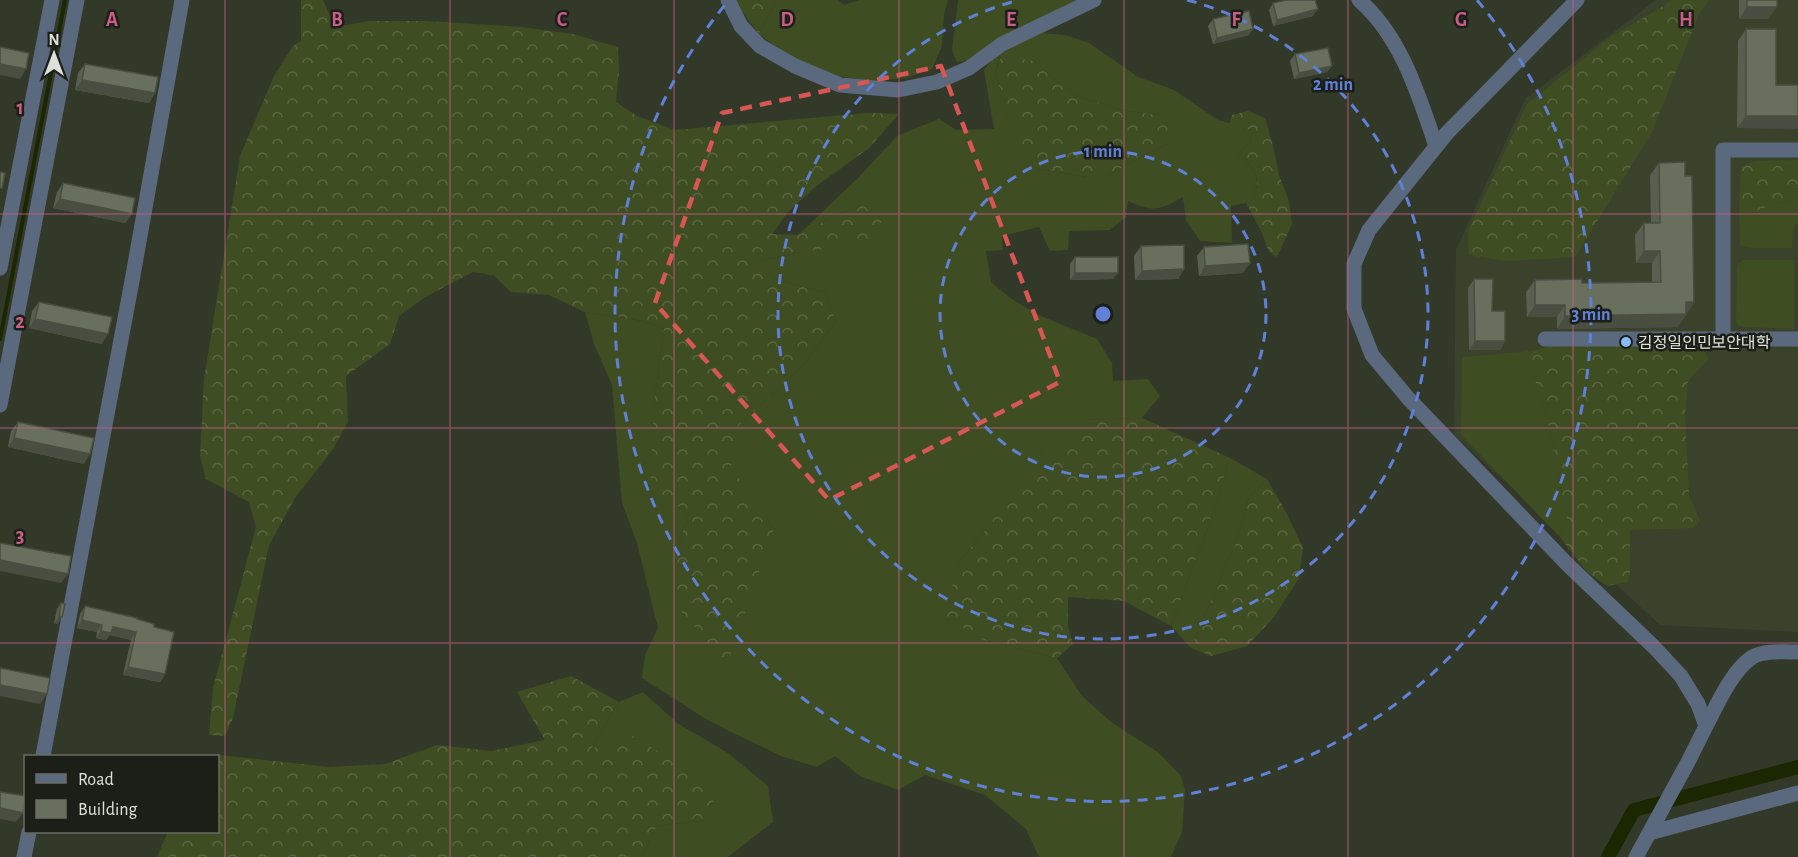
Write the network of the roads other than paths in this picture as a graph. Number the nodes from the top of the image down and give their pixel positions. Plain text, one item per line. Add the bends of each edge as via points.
1 (52, 0) edge
2 (77, 0) edge
3 (182, 0) edge
4 (728, 0) edge
5 (1094, 0) edge
6 (1359, 0) edge
7 (1577, 0) edge
8 (1436, 146) junction
9 (1798, 150) edge
10 (0, 268) edge
11 (1545, 339) dead end
12 (1724, 339) junction
13 (1798, 339) edge
14 (0, 405) edge
15 (1798, 652) edge
16 (1706, 726) junction
17 (43, 755) edge
18 (1798, 793) edge
19 (29, 833) edge
20 (1649, 833) junction
21 (24, 857) edge
22 (1636, 857) edge

1 - 10 street
2 - 14 street
3 - 17 street
4 - 5 street via 741,26 760,46 795,66 840,85 897,90 937,82 969,68 1002,44
6 - 8 street via 1381,24 1405,64
7 - 8 street
8 - 16 street via 1369,230 1354,264 1354,309 1372,355 1551,547 1681,676
9 - 12 street via 1724,150
11 - 12 street
12 - 13 street
15 - 16 street via 1752,657 1737,672
16 - 20 street
18 - 20 street
19 - 21 street
20 - 22 street

